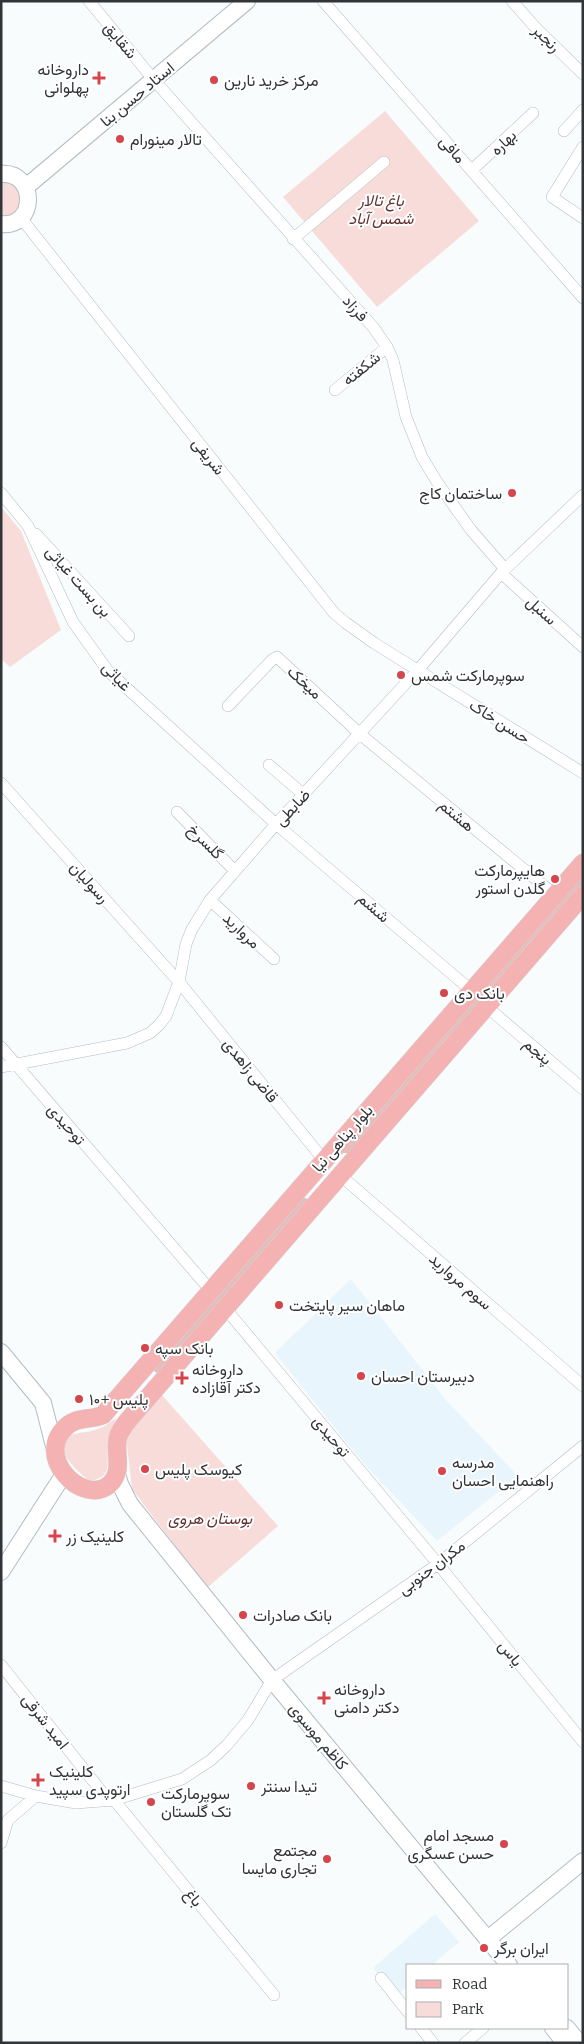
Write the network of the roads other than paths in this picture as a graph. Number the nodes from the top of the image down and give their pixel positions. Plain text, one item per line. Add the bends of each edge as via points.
1 (89, 1) edge
2 (247, 1) edge
3 (323, 1) edge
4 (512, 1) edge
5 (583, 74) edge
6 (154, 80) junction
7 (583, 110) edge
8 (533, 114) dead end
9 (564, 132) dead end
10 (583, 146) edge
11 (384, 162) dead end
12 (472, 170) junction
13 (1, 174) edge
14 (26, 187) junction
15 (21, 218) junction
16 (583, 218) edge
17 (1, 224) edge
18 (293, 239) junction
19 (583, 298) edge
20 (387, 347) junction
21 (335, 390) dead end
22 (1, 493) edge
23 (581, 499) edge
24 (28, 526) junction
25 (503, 571) junction
26 (129, 636) dead end
27 (583, 647) edge
28 (418, 670) junction
29 (228, 706) dead end
30 (360, 734) junction
31 (270, 765) dead end
32 (581, 769) edge
33 (1, 783) edge
34 (304, 794) junction
35 (177, 812) dead end
36 (276, 824) junction
37 (583, 863) edge
38 (235, 870) junction
39 (583, 894) edge
40 (555, 895) junction
41 (210, 900) junction
42 (274, 960) dead end
43 (179, 982) junction
44 (472, 991) junction
45 (494, 1013) dead end
46 (1, 1047) edge
47 (16, 1064) junction
48 (1, 1066) edge
49 (583, 1090) edge
50 (324, 1159) junction
51 (340, 1175) junction
52 (211, 1291) junction
53 (225, 1308) junction
54 (1, 1352) edge
55 (583, 1386) edge
56 (54, 1446) junction
57 (583, 1446) edge
58 (64, 1474) junction
59 (117, 1474) junction
60 (89, 1490) junction
61 (130, 1504) junction
62 (438, 1564) junction
63 (1, 1572) edge
64 (1, 1664) edge
65 (272, 1680) junction
66 (583, 1742) edge
67 (1, 1786) edge
68 (36, 1796) junction
69 (111, 1800) junction
70 (5, 1817) edge
71 (1, 1843) edge
72 (583, 1861) edge
73 (488, 1939) junction
74 (508, 1964) edge
75 (381, 1978) dead end
76 (274, 1995) dead end
77 (406, 2009) edge
78 (422, 2029) edge
79 (482, 2029) edge
80 (558, 2032) edge
81 (433, 2043) edge
82 (466, 2043) edge
83 (565, 2043) edge
84 (579, 2043) edge

1 - 6 street, شقایق
2 - 6 main road, استاد حسن بنا
3 - 12 street, مافی
4 - 5 street, رنجبر
6 - 14 main road, استاد حسن بنا
6 - 18 street, فرزاد
7 - 9 street
8 - 12 street, بهاره
10 - 16 street via 552,197
11 - 18 street
12 - 19 street, مافی
13 - 14 main road via 14,176
14 - 15 main road via 29,204
15 - 17 main road via 14,223
15 - 28 street, شریفی via 324,601 346,623
18 - 20 street, فرزاد via 373,327
20 - 21 street, شکفته
20 - 25 street, فرزاد via 406,417 422,457
22 - 24 street, غیاثی
23 - 25 street, ضابطی
24 - 26 street, بن بست غیاثی
24 - 36 street, غیاثی via 73,622 108,671
25 - 27 street, سنبل
25 - 28 street, ضابطی
28 - 30 street, ضابطی
28 - 32 street, حسن خاک
29 - 30 street, میخک via 277,657
30 - 34 street, ضابطی
30 - 40 street, هشتم
31 - 34 street
33 - 43 street, رسولیان
34 - 36 street, ضابطی
35 - 38 street, گلسرخ
36 - 38 street, ضابطی
36 - 44 street, ششم
37 - 40 main road, بلوار پناهی نیا
38 - 41 street, ضابطی
39 - 51 main road, بلوار پناهی نیا
40 - 44 main road, بلوار پناهی نیا
41 - 42 street, مروارید
41 - 43 street, ضابطی via 186,944
43 - 47 street, ضابطی via 166,1016 150,1033 127,1043
43 - 50 street, قاضی زاهدی
44 - 50 main road, بلوار پناهی نیا
45 - 49 street, پنجم
46 - 47 street, توحیدی
47 - 48 street, ضابطی
47 - 52 street, توحیدی
50 - 51 main road
50 - 52 main road, بلوار پناهی نیا
51 - 53 main road, بلوار پناهی نیا
51 - 55 street, سوم مروارید
52 - 56 main road, بلوار پناهی نیا via 103,1415 68,1424
53 - 59 main road, بلوار پناهی نیا via 118,1437
53 - 62 street, توحیدی
54 - 56 main road via 43,1403
56 - 58 main road via 57,1462
57 - 62 street, مکران جنوبی
58 - 60 main road via 74,1484
58 - 63 main road
59 - 60 main road via 110,1485
59 - 61 main road, کاظم موسوی
60 - 61 main road
61 - 65 main road, کاظم موسوی
62 - 65 street, مکران جنوبی
62 - 66 street, یاس
64 - 69 street, امید شرقی
65 - 69 street via 238,1732 211,1760 182,1779
65 - 73 main road, کاظم موسوی
67 - 68 street
68 - 69 street via 76,1803
68 - 70 street
69 - 76 street, باغ
70 - 71 street
72 - 73 main road
73 - 74 main road, کاظم موسوی
75 - 77 street
78 - 81 street
79 - 82 street
80 - 83 main road
80 - 84 main road

